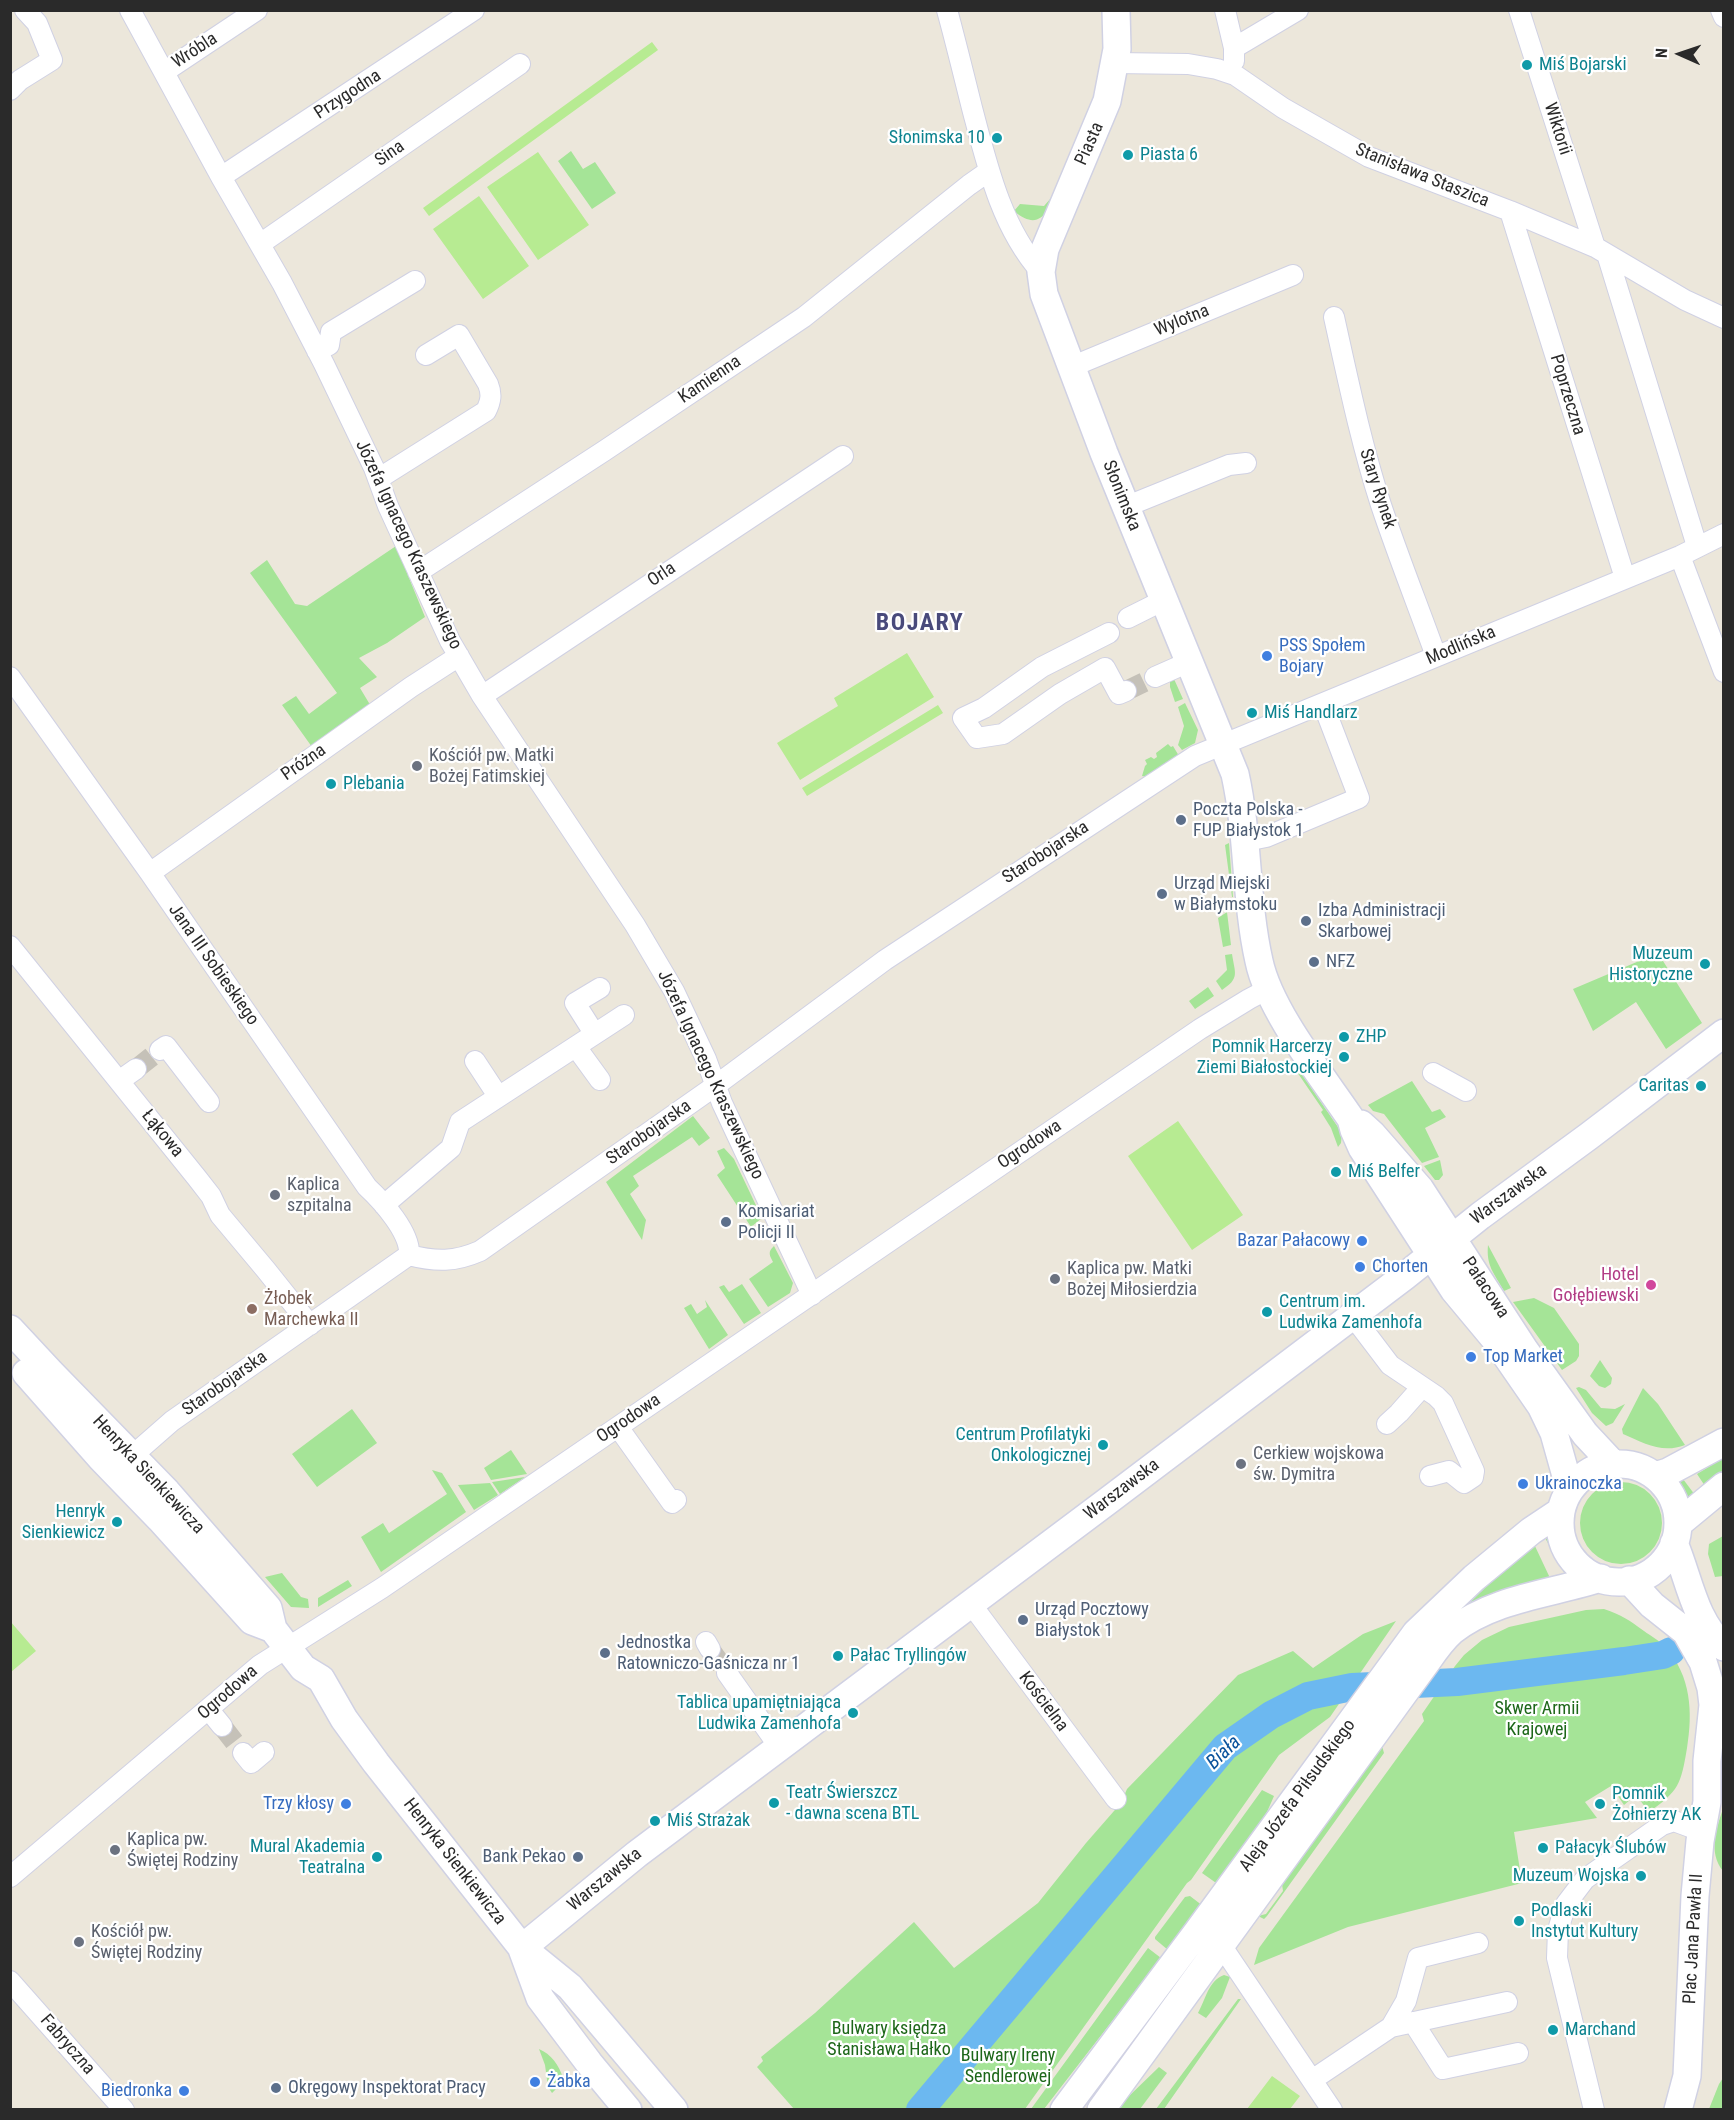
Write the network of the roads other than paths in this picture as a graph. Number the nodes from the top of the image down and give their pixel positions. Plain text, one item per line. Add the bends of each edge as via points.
1 (25, 10) edge
2 (130, 10) edge
3 (257, 10) edge
4 (474, 10) edge
5 (947, 10) edge
6 (1116, 10) edge
7 (1225, 10) edge
8 (1298, 10) edge
9 (1519, 10) edge
10 (1721, 10) edge
11 (1724, 17) edge
12 (1234, 48) junction
13 (1115, 63) junction
14 (520, 64) dead end
15 (164, 72) junction
16 (1235, 75) junction
17 (10, 90) edge
18 (989, 171) junction
19 (221, 177) junction
20 (1510, 211) junction
21 (260, 244) junction
22 (1601, 250) junction
23 (1041, 272) junction
24 (1293, 275) dead end
25 (416, 280) dead end
26 (1334, 317) dead end
27 (1724, 318) edge
28 (317, 351) junction
29 (426, 355) dead end
30 (1071, 367) junction
31 (843, 456) dead end
32 (1246, 463) dead end
33 (378, 479) junction
34 (1125, 507) junction
35 (1724, 534) edge
36 (1697, 546) junction
37 (1680, 556) junction
38 (417, 572) junction
39 (1625, 578) junction
40 (1164, 600) junction
41 (1128, 618) dead end
42 (1109, 633) dead end
43 (1436, 656) junction
44 (459, 657) junction
45 (1189, 662) junction
46 (1724, 672) edge
47 (1155, 677) tunnel mouth
48 (12, 683) edge
49 (1126, 691) dead end
50 (482, 696) junction
51 (1323, 704) junction
52 (1224, 744) junction
53 (1246, 841) junction
54 (150, 873) junction
55 (10, 946) edge
56 (600, 988) dead end
57 (1268, 989) junction
58 (624, 1015) dead end
59 (1724, 1033) edge
60 (594, 1034) junction
61 (576, 1047) junction
62 (160, 1050) dead end
63 (475, 1061) dead end
64 (136, 1068) tunnel mouth
65 (1433, 1073) dead end
66 (600, 1080) dead end
67 (119, 1081) junction
68 (715, 1086) junction
69 (1466, 1091) dead end
70 (498, 1096) junction
71 (209, 1102) dead end
72 (1351, 1119) junction
73 (380, 1200) junction
74 (1452, 1238) junction
75 (409, 1255) junction
76 (1431, 1255) junction
77 (812, 1295) junction
78 (1352, 1315) junction
79 (309, 1325) junction
80 (10, 1329) edge
81 (10, 1356) edge
82 (44, 1379) junction
83 (1422, 1387) junction
84 (1387, 1424) dead end
85 (618, 1427) junction
86 (1724, 1442) edge
87 (132, 1456) junction
88 (1613, 1464) junction
89 (1430, 1476) dead end
90 (1655, 1476) junction
91 (1724, 1486) edge
92 (676, 1500) dead end
93 (1566, 1501) junction
94 (1676, 1534) junction
95 (1601, 1578) junction
96 (1629, 1581) junction
97 (971, 1604) junction
98 (288, 1648) junction
99 (1713, 1655) edge
100 (727, 1673) tunnel mouth
101 (208, 1710) junction
102 (1718, 1713) edge
103 (222, 1726) tunnel mouth
104 (780, 1748) junction
105 (264, 1752) dead end
106 (243, 1754) dead end
107 (1724, 1776) edge
108 (1116, 1799) dead end
109 (1707, 1802) junction
110 (1701, 1831) junction
111 (10, 1877) edge
112 (1478, 1943) dead end
113 (1221, 1945) junction
114 (522, 1948) junction
115 (10, 1981) edge
116 (1507, 2002) dead end
117 (1413, 2022) junction
118 (1391, 2026) junction
119 (1518, 2053) dead end
120 (1687, 2076) junction
121 (1312, 2080) junction
122 (124, 2109) edge
123 (628, 2109) edge
124 (674, 2109) edge
125 (1064, 2109) edge
126 (1101, 2109) edge
127 (1332, 2109) edge
128 (1594, 2109) edge
129 (1678, 2109) edge
130 (1692, 2109) edge

1 - 17 street via 37,23 52,60
2 - 15 street, Józefa Ignacego Kraszewskiego
3 - 15 street, Wróbla
4 - 19 street, Przygodna
5 - 18 street, Słonimska
6 - 13 main road, Piasta
7 - 12 street
8 - 12 street
9 - 22 street, Wiktorii
10 - 11 street
12 - 16 street
13 - 16 street, Stanisława Staszica via 1188,64
13 - 23 main road, Piasta via 1102,116 1050,233
14 - 21 street, Sina
15 - 19 street, Józefa Ignacego Kraszewskiego
16 - 20 street, Stanisława Staszica via 1283,108 1369,157
18 - 23 street, Słonimska via 1014,235
18 - 38 street, Kamienna via 804,316
19 - 21 street, Józefa Ignacego Kraszewskiego
20 - 22 street, Stanisława Staszica
20 - 39 street, Poprzeczna
21 - 28 street, Józefa Ignacego Kraszewskiego
22 - 27 street, Stanisława Staszica via 1685,300
22 - 36 street
23 - 30 main road, Słonimska via 1044,294
24 - 30 street, Wylotna
25 - 28 street via 331,332 329,345
26 - 43 street, Stary Rynek via 1368,464
28 - 33 street, Józefa Ignacego Kraszewskiego
29 - 33 street via 459,334 488,384 490,403 486,411
30 - 34 main road, Słonimska
31 - 50 street, Orla
32 - 34 street via 1229,465
33 - 38 street, Józefa Ignacego Kraszewskiego
34 - 40 main road, Słonimska
35 - 36 street, Modlińska
36 - 37 street, Modlińska
37 - 39 street, Modlińska
37 - 46 street
38 - 44 street, Józefa Ignacego Kraszewskiego
39 - 43 street, Modlińska
40 - 41 street
40 - 45 main road, Słonimska
42 - 49 street via 1042,667 963,718 976,738 1003,734 1105,668 1119,694
43 - 51 street, Modlińska
44 - 50 street, Józefa Ignacego Kraszewskiego
44 - 54 street, Próżna
45 - 47 street
45 - 52 main road, Słonimska
48 - 54 street, Jana III Sobieskiego
50 - 68 street, Józefa Ignacego Kraszewskiego via 654,954 706,1059
51 - 52 street, Modlińska
51 - 53 street via 1359,798 1266,837
52 - 53 main road, Słonimska via 1242,807
52 - 68 street, Starobojarska via 1195,756 885,960
53 - 57 main road, Słonimska via 1255,936
54 - 73 street, Jana III Sobieskiego
55 - 67 street, Łąkowa
56 - 60 street via 575,1003
57 - 72 main road, Pałacowa
57 - 77 street, Ogrodowa via 1194,1034
58 - 60 street
59 - 74 main road, Warszawska
60 - 61 street
61 - 66 street
61 - 70 street
62 - 71 street via 166,1046
63 - 70 street
64 - 67 street
65 - 69 street
67 - 79 street, Łąkowa
68 - 75 street, Starobojarska via 480,1251 445,1262
68 - 77 street, Józefa Ignacego Kraszewskiego
70 - 73 street via 460,1122 451,1148
72 - 74 main road, Pałacowa via 1365,1126 1420,1189
72 - 76 main road, Pałacowa via 1362,1148
73 - 75 street, Jana III Sobieskiego via 406,1237
74 - 76 main road, Warszawska
74 - 88 main road, Pałacowa via 1555,1392
75 - 79 street, Starobojarska
76 - 78 main road, Warszawska
76 - 93 main road, Pałacowa via 1541,1406 1554,1433
77 - 85 street, Ogrodowa
78 - 83 street via 1390,1365
78 - 97 main road, Warszawska
79 - 87 street, Starobojarska via 172,1421
80 - 82 main road, Henryka Sienkiewicza
81 - 82 main road, Henryka Sienkiewicza
82 - 87 main road, Henryka Sienkiewicza
82 - 98 main road, Henryka Sienkiewicza via 100,1458 252,1621
83 - 84 street
83 - 89 street via 1443,1403 1474,1471 1473,1477 1464,1483 1449,1471
85 - 92 street via 672,1503
85 - 98 street, Ogrodowa
86 - 90 main road
87 - 98 main road, Henryka Sienkiewicza via 268,1608
88 - 90 main road via 1642,1468
88 - 93 main road via 1582,1477
90 - 94 main road via 1665,1485 1677,1510
91 - 94 main road
93 - 95 main road via 1560,1526 1568,1552 1588,1572
93 - 125 main road, Aleja Józefa Piłsudskiego via 1425,1624
94 - 96 main road via 1667,1556 1656,1568
94 - 99 main road via 1692,1591 1710,1634
95 - 96 main road
95 - 113 main road, Aleja Józefa Piłsudskiego via 1495,1606 1450,1633
96 - 99 main road
97 - 104 main road, Warszawska
97 - 108 street, Kościelna
98 - 101 street, Ogrodowa via 260,1665
98 - 114 main road, Henryka Sienkiewicza via 321,1679 344,1719 390,1781
99 - 102 main road, Plac Jana Pawła II via 1711,1688
100 - 104 street
101 - 103 street
101 - 111 street, Ogrodowa
102 - 109 main road, Plac Jana Pawła II via 1707,1761
104 - 114 main road, Warszawska via 622,1866
105 - 106 street via 251,1763
107 - 109 main road, Plac Jana Pawła II
109 - 110 main road, Plac Jana Pawła II
110 - 120 main road, Plac Jana Pawła II
110 - 128 street via 1674,1821 1662,1825 1585,1879 1566,1904 1558,1930 1557,1958
112 - 118 street via 1418,1958 1406,2001
113 - 121 street
113 - 126 main road, Aleja Józefa Piłsudskiego
114 - 123 main road, Henryka Sienkiewicza via 540,1998
114 - 124 main road, Henryka Sienkiewicza via 570,1987
115 - 122 street, Fabryczna
116 - 117 street
117 - 118 street
117 - 119 street via 1443,2069
118 - 121 street
120 - 129 main road, Plac Jana Pawła II
120 - 130 main road, Plac Jana Pawła II
121 - 127 street

